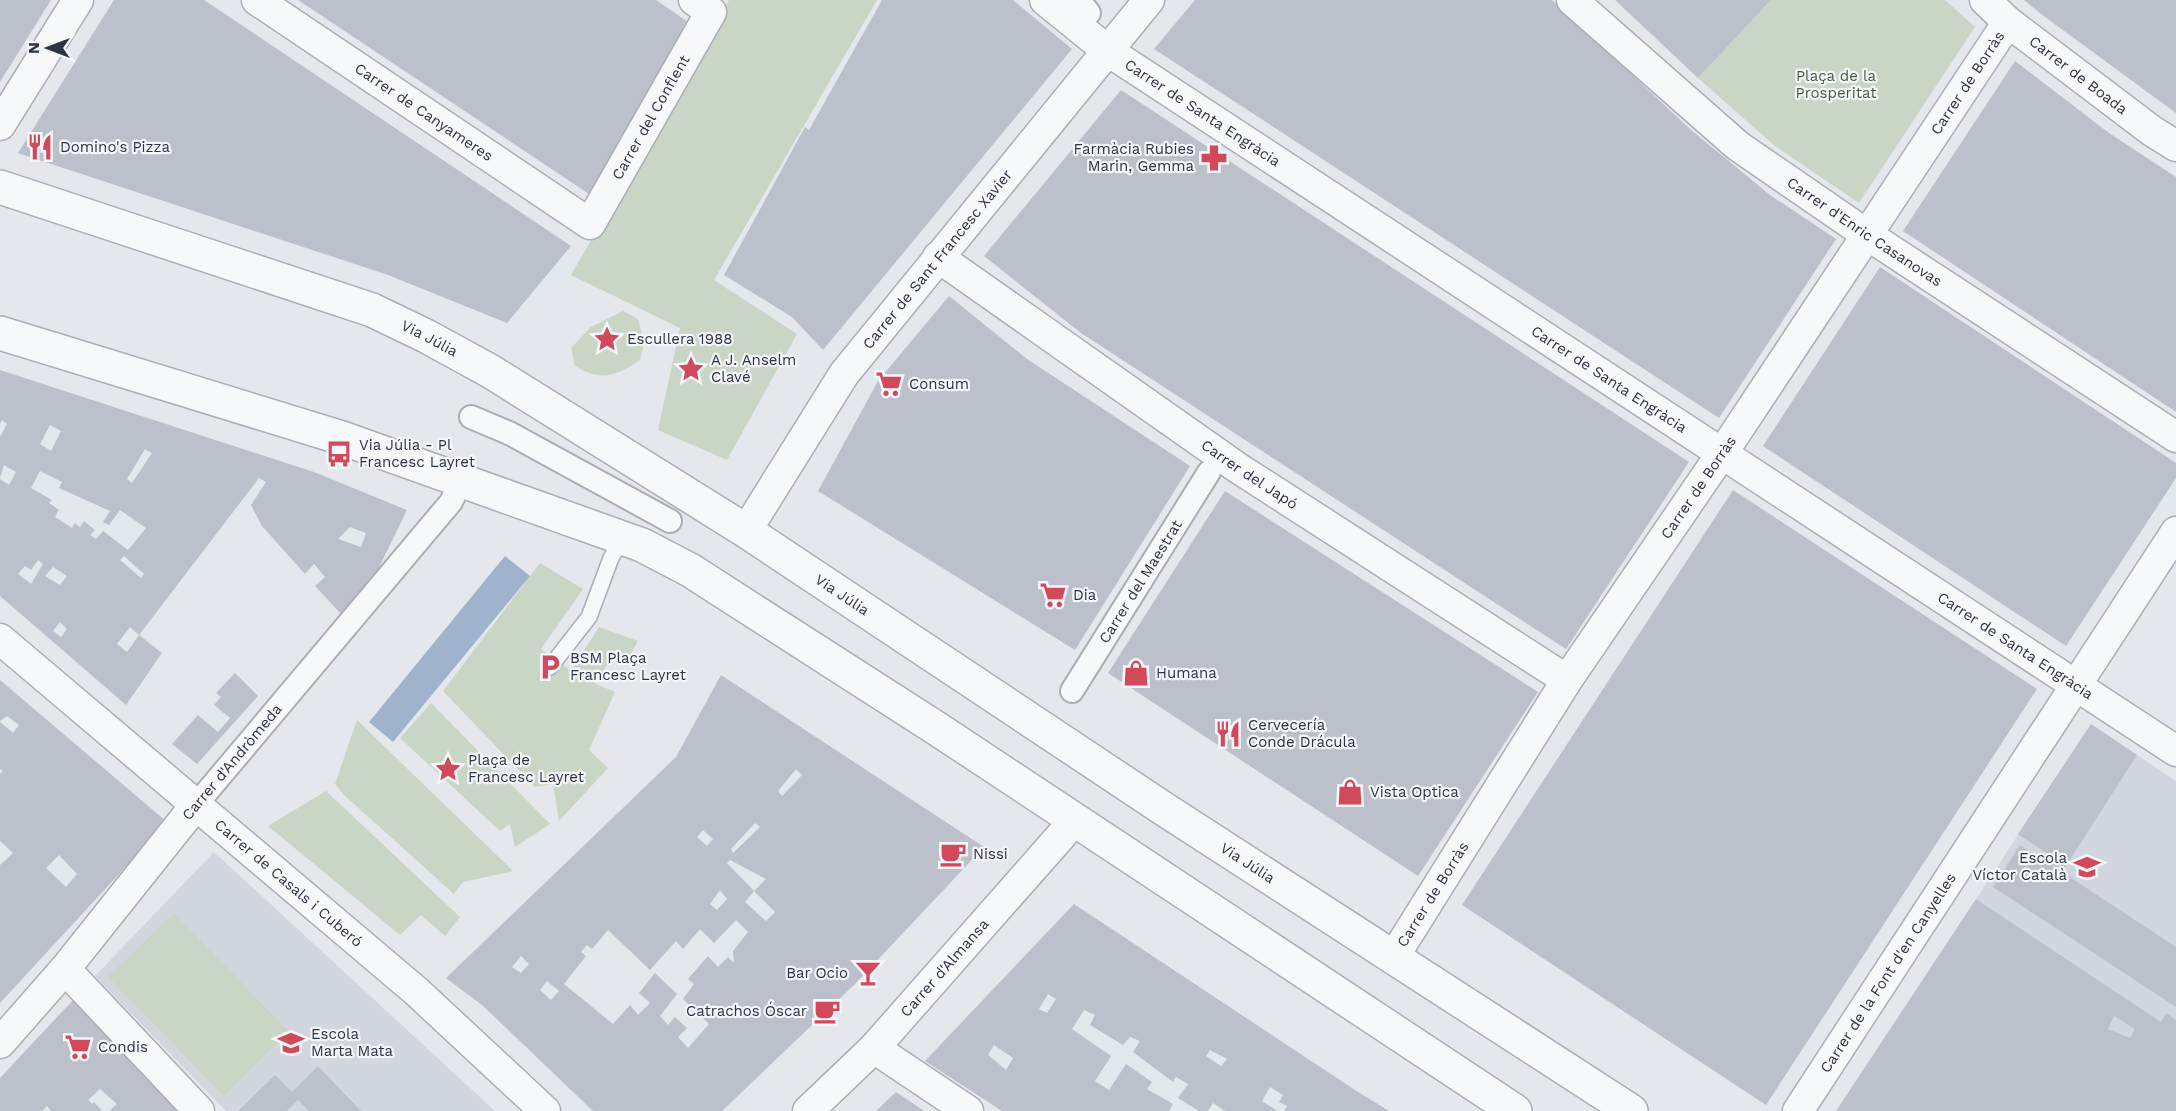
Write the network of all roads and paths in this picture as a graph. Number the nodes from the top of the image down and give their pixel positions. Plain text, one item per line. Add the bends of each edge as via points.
1 (78, 0) edge
2 (257, 0) edge
3 (1045, 0) edge
4 (1149, 0) edge
5 (1572, 0) edge
6 (1985, 0) edge
7 (703, 6) edge
8 (2008, 22) junction
9 (1108, 51) junction
10 (0, 125) edge
11 (2176, 146) edge
12 (0, 187) edge
13 (590, 224) joint
14 (1866, 234) junction
15 (938, 257) junction
16 (0, 333) edge
17 (471, 417) dead end
18 (2176, 436) edge
19 (1722, 452) junction
20 (1209, 472) dead end
21 (462, 479) junction
22 (670, 521) dead end
23 (746, 531) junction
24 (2176, 532) edge
25 (622, 538) junction
26 (0, 639) edge
27 (550, 667) dead end
28 (1567, 680) junction
29 (2076, 685) junction
30 (1072, 691) dead end
31 (2176, 750) edge
32 (195, 806) junction
33 (1075, 820) junction
34 (1393, 958) junction
35 (65, 969) junction
36 (0, 1043) edge
37 (874, 1048) junction
38 (199, 1111) edge
39 (545, 1111) edge
40 (808, 1111) edge
41 (968, 1111) edge
42 (1515, 1111) edge
43 (1631, 1111) edge
44 (1798, 1111) edge

1 - 10 street
2 - 13 street, Carrer de Canyameres
3 - 9 street, Carrer de Santa Engràcia
4 - 9 street, Carrer de Sant Francesc Xavier
5 - 14 street, Carrer d'Enric Casanovas via 1738,146
6 - 8 street, Carrer de Boada
7 - 13 street, Carrer del Conflent
8 - 11 street, Carrer de Boada
8 - 14 street, Carrer de Borràs
9 - 15 street, Carrer de Sant Francesc Xavier
9 - 19 street, Carrer de Santa Engràcia
12 - 23 street, Via Júlia via 372,310 490,371
14 - 18 street, Carrer d'Enric Casanovas
14 - 19 street, Carrer de Borràs
15 - 23 street, Carrer de Sant Francesc Xavier via 844,374
15 - 28 street, Carrer del Japó via 1238,468
16 - 21 street
17 - 22 street via 509,433
19 - 28 street, Carrer de Borràs
19 - 29 street, Carrer de Santa Engràcia
20 - 30 street, Carrer del Maestrat
21 - 25 street
21 - 32 street, Carrer d'Andròmeda via 451,502
23 - 34 street, Via Júlia
24 - 29 street, Carrer de la Font d'en Canyelles
25 - 27 lane via 589,617
25 - 33 street via 690,570
26 - 32 street, Carrer de Casals i Cuberó
28 - 34 street, Carrer de Borràs
29 - 31 street, Carrer de Santa Engràcia
29 - 44 street, Carrer de la Font d'en Canyelles
32 - 35 street, Carrer d'Andròmeda
32 - 39 street, Carrer de Casals i Cuberó via 416,992
33 - 37 street, Carrer d'Almansa
33 - 42 street
34 - 43 street, Via Júlia
35 - 36 street, Carrer d'Andròmeda
35 - 38 street
37 - 40 street, Carrer d'Almansa
37 - 41 street

